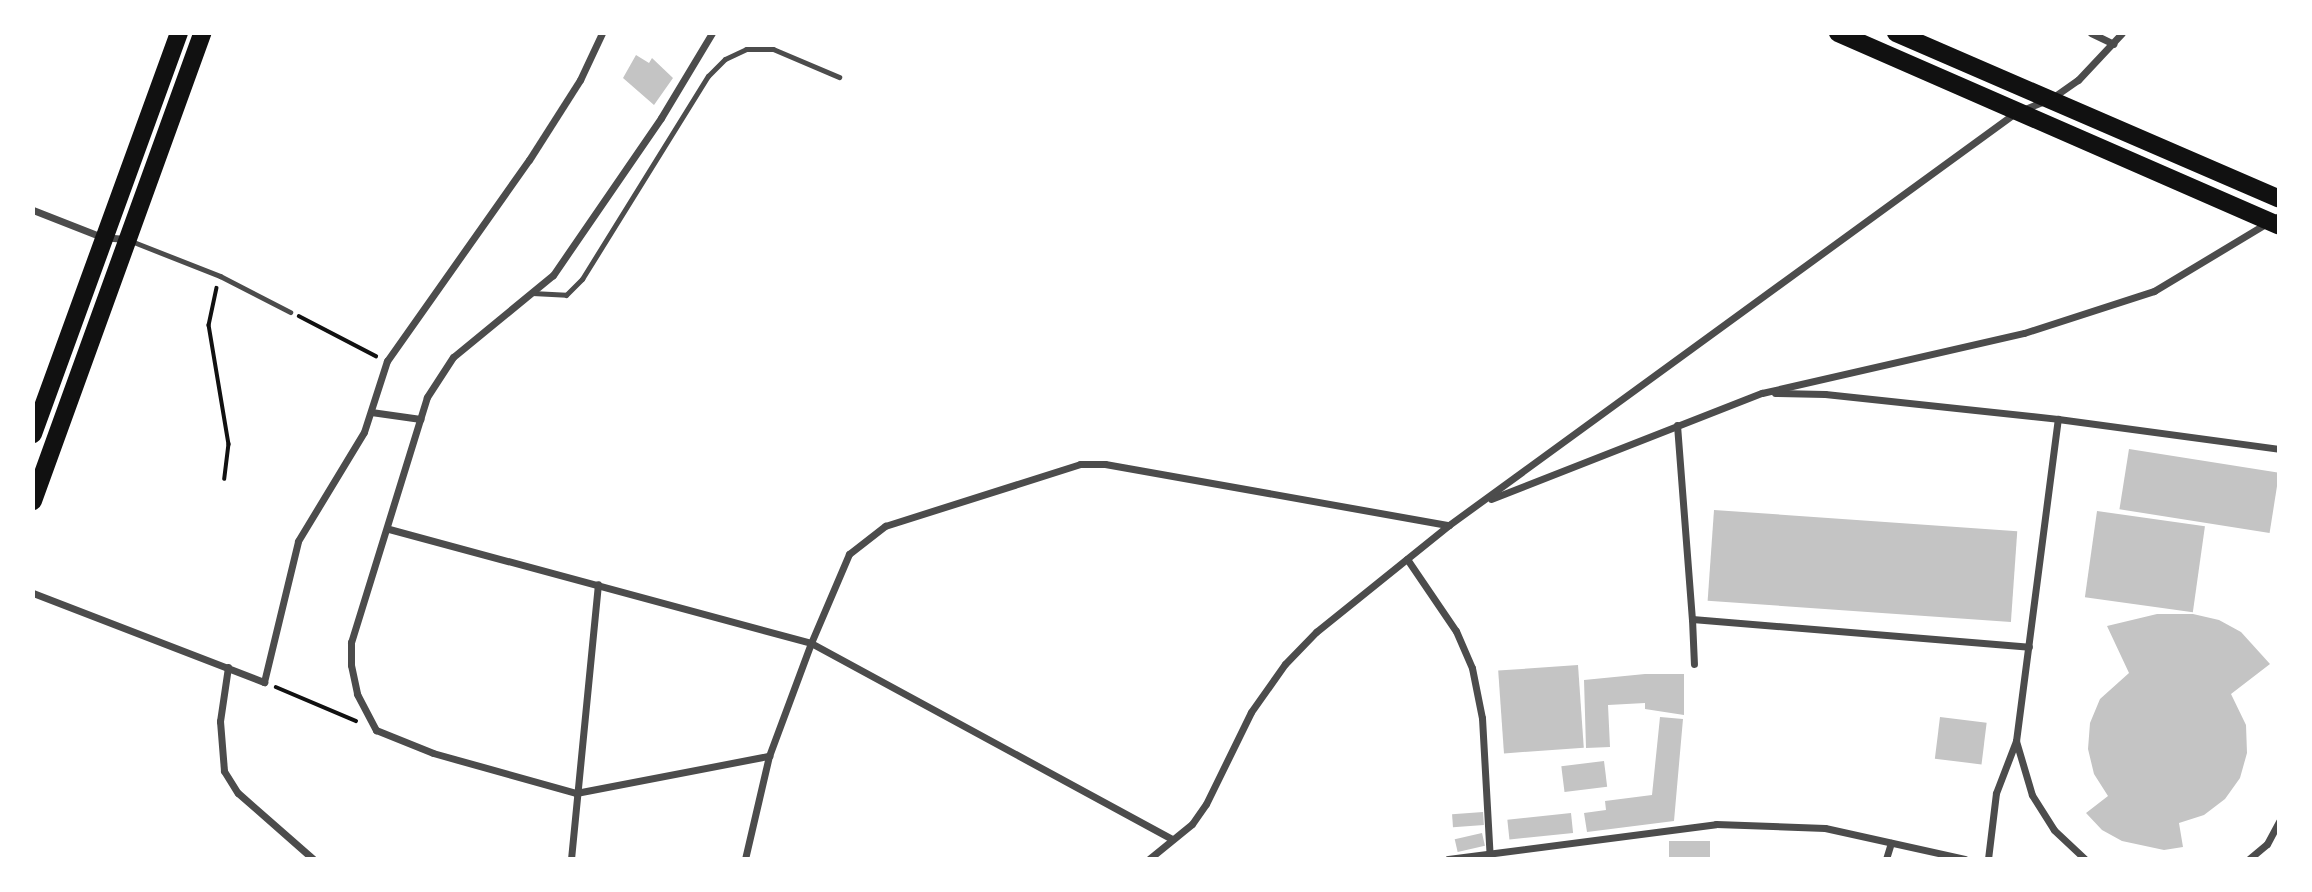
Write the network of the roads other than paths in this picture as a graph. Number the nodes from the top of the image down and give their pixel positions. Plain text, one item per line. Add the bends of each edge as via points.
1 (179, 33) edge
2 (202, 33) edge
3 (602, 33) edge
4 (712, 33) edge
5 (1838, 33) edge
6 (1896, 33) edge
7 (2091, 33) edge
8 (2122, 33) edge
9 (2114, 44) junction
10 (839, 77) dead end
11 (2052, 98) junction
12 (2015, 113) junction
13 (2279, 199) edge
14 (33, 210) edge
15 (2275, 221) edge
16 (102, 237) junction
17 (128, 240) junction
18 (532, 293) junction
19 (290, 312) road end
20 (1762, 393) junction
21 (371, 412) junction
22 (421, 419) junction
23 (2058, 419) junction
24 (1677, 425) junction
25 (33, 434) edge
26 (2279, 449) edge
27 (33, 501) edge
28 (1481, 503) junction
29 (1449, 525) junction
30 (389, 529) junction
31 (1407, 559) junction
32 (598, 583) junction
33 (33, 593) edge
34 (1692, 618) junction
35 (811, 643) junction
36 (2029, 647) junction
37 (1694, 664) dead end
38 (228, 667) junction
39 (2016, 741) junction
40 (769, 756) junction
41 (576, 793) junction
42 (2279, 821) edge
43 (1172, 839) junction
44 (1891, 842) junction
45 (1491, 855) edge
46 (313, 859) edge
47 (571, 859) edge
48 (745, 859) edge
49 (1149, 859) edge
50 (1448, 859) edge
51 (1886, 859) edge
52 (1965, 859) edge
53 (1989, 859) edge
54 (2085, 859) edge
55 (2249, 859) edge

1 - 16 main road
2 - 17 main road
3 - 21 street via 580,80 529,160 387,361
4 - 18 street via 661,118 553,275
5 - 12 main road
6 - 11 main road
7 - 9 street
8 - 9 street
9 - 11 street via 2078,80
10 - 18 lane via 773,50 746,49 724,59 708,76 582,279 566,295
11 - 12 street
11 - 13 main road
12 - 15 main road
12 - 28 street
14 - 16 street
15 - 20 street via 2154,291 2024,333
16 - 17 street
16 - 25 main road
17 - 19 lane via 220,276
17 - 27 main road
18 - 22 street via 453,357 427,397
20 - 23 street via 1825,394
20 - 24 street
21 - 22 street
21 - 38 street via 364,432 298,541 264,682
22 - 30 street
23 - 26 street
23 - 36 street
24 - 28 street
24 - 34 street
28 - 29 street
29 - 31 street
29 - 35 street via 1105,464 1080,464 885,526 849,554
30 - 32 street
30 - 41 street via 351,642 357,694 376,730 433,753
31 - 43 street via 1316,632 1284,664 1251,712 1206,804
31 - 45 street via 1456,631 1472,668 1482,718
32 - 35 street
32 - 41 street
33 - 38 street
34 - 36 street
34 - 37 street
35 - 40 street
35 - 43 street
36 - 39 street
38 - 46 street via 220,721 225,771 238,793
39 - 53 street via 1996,793
39 - 54 street via 2032,795 2053,830
40 - 41 street
40 - 48 street
41 - 47 street
42 - 55 street via 2267,844
43 - 49 street
44 - 45 street via 1825,828 1716,824
44 - 51 street
44 - 52 street
45 - 50 street

